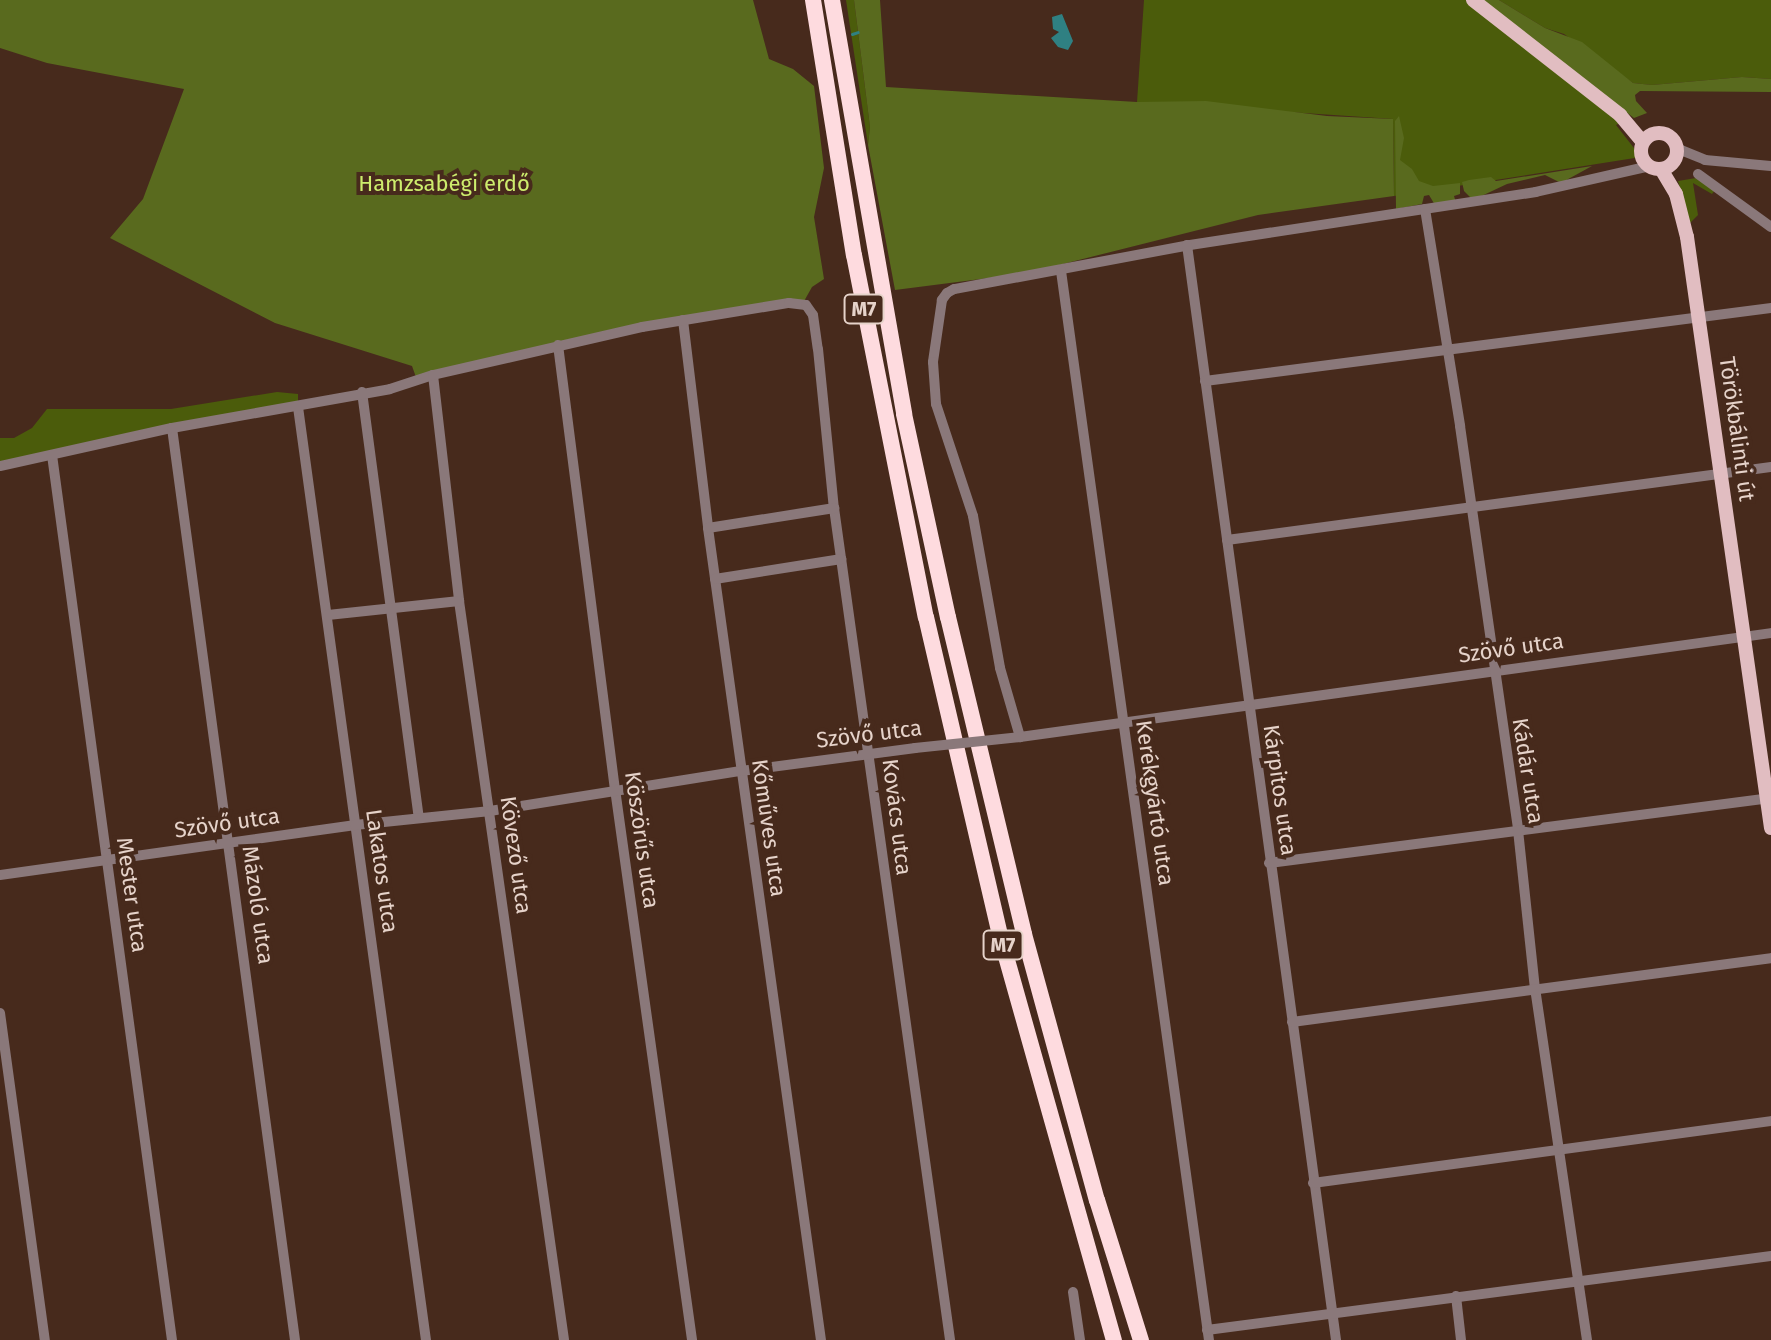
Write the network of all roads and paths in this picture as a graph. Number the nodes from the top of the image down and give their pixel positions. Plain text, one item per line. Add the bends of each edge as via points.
1 (813, 0) edge
2 (835, 0) edge
3 (1473, 0) edge
4 (1646, 139) junction
5 (1660, 162) junction
6 (1771, 166) edge
7 (1698, 174) dead end
8 (1425, 209) junction
9 (1771, 227) edge
10 (1187, 245) junction
11 (1061, 271) junction
12 (1771, 308) edge
13 (1699, 317) junction
14 (683, 320) junction
15 (558, 345) junction
16 (1447, 350) junction
17 (433, 375) junction
18 (1205, 381) junction
19 (362, 392) junction
20 (298, 407) junction
21 (172, 428) junction
22 (52, 455) junction
23 (0, 466) edge
24 (1771, 467) edge
25 (1720, 473) junction
26 (834, 508) junction
27 (1471, 508) junction
28 (708, 528) junction
29 (1227, 540) junction
30 (841, 559) junction
31 (715, 579) junction
32 (459, 601) junction
33 (392, 606) junction
34 (328, 615) junction
35 (1771, 633) edge
36 (1744, 638) junction
37 (1492, 671) junction
38 (1248, 705) junction
39 (1123, 722) junction
40 (1020, 737) junction
41 (869, 753) junction
42 (741, 771) junction
43 (615, 789) junction
44 (1769, 798) edge
45 (490, 811) junction
46 (419, 817) junction
47 (355, 825) junction
48 (1771, 828) edge
49 (1518, 830) junction
50 (230, 843) junction
51 (106, 861) junction
52 (1269, 863) junction
53 (0, 875) edge
54 (1771, 958) edge
55 (1535, 988) junction
56 (0, 1013) edge
57 (1292, 1022) junction
58 (1771, 1121) edge
59 (1561, 1149) junction
60 (1313, 1183) junction
61 (1771, 1256) edge
62 (1579, 1279) junction
63 (1073, 1292) dead end
64 (1456, 1296) junction
65 (1332, 1314) junction
66 (1208, 1335) edge
67 (45, 1340) edge
68 (172, 1340) edge
69 (295, 1340) edge
70 (426, 1340) edge
71 (564, 1340) edge
72 (692, 1340) edge
73 (821, 1340) edge
74 (950, 1340) edge
75 (1080, 1340) edge
76 (1114, 1340) edge
77 (1141, 1340) edge
78 (1336, 1340) edge
79 (1461, 1340) edge
80 (1587, 1340) edge

1 - 76 highway, M7 via 885,422 926,617 1004,950
2 - 77 highway, M7 via 873,249 948,617 1024,934
3 - 4 main road
4 - 5 main road, Törökbálinti út
4 - 5 main road via 1667,135
5 - 6 street
5 - 8 street
5 - 13 main road, Törökbálinti út via 1687,237
7 - 9 street
8 - 10 street
8 - 16 street, Kádár utca
10 - 11 street
10 - 18 street, Kárpitos utca
11 - 39 street, Kerékgyártó utca
11 - 40 street via 947,293 933,362 936,404 973,516 1000,668
12 - 13 street
13 - 16 street
13 - 25 main road, Törökbálinti út
14 - 15 street
14 - 26 street, Kovács utca via 803,303 813,315
14 - 28 street, Kőműves utca
15 - 17 street
15 - 43 street, Köszörűs utca
16 - 18 street
16 - 27 street, Kádár utca
17 - 19 street
17 - 32 street, Kövező utca
18 - 29 street, Kárpitos utca
19 - 20 street
19 - 33 street
20 - 21 street
20 - 34 street, Lakatos utca
21 - 22 street
21 - 50 street, Mázoló utca
22 - 23 street
22 - 51 street, Mester utca
24 - 25 street
25 - 27 street
25 - 36 main road, Törökbálinti út
26 - 28 street
26 - 30 street, Kovács utca
27 - 29 street
27 - 37 street, Kádár utca
28 - 31 street, Kőműves utca
29 - 38 street, Kárpitos utca
30 - 31 street
30 - 41 street, Kovács utca
31 - 42 street, Kőműves utca
32 - 33 street
32 - 45 street, Kövező utca
33 - 34 street
33 - 46 street
34 - 47 street, Lakatos utca
35 - 36 street, Szövő utca
36 - 37 street, Szövő utca
36 - 44 main road, Törökbálinti út
37 - 38 street, Szövő utca
37 - 49 street, Kádár utca
38 - 39 street, Szövő utca
38 - 52 street, Kárpitos utca
39 - 40 street, Szövő utca
39 - 66 street, Kerékgyártó utca
40 - 41 street, Szövő utca, bridge
41 - 42 street, Szövő utca
41 - 74 street, Kovács utca
42 - 43 street, Szövő utca
42 - 73 street, Kőműves utca
43 - 45 street, Szövő utca
43 - 72 street, Köszörűs utca
44 - 48 main road, Törökbálinti út
44 - 49 street
45 - 46 street, Szövő utca
45 - 71 street, Kövező utca
46 - 47 street, Szövő utca
47 - 50 street, Szövő utca
47 - 70 street, Lakatos utca
49 - 52 street
49 - 55 street, Kádár utca
50 - 51 street, Szövő utca
50 - 69 street, Mázoló utca
51 - 53 street, Szövő utca
51 - 68 street, Mester utca
52 - 57 street, Kárpitos utca
54 - 55 street
55 - 57 street
55 - 59 street, Kádár utca
56 - 67 street
57 - 60 street, Kárpitos utca
58 - 59 street
59 - 60 street
59 - 62 street, Kádár utca
60 - 65 street, Kárpitos utca
61 - 62 street
62 - 64 street
62 - 80 street, Kádár utca
63 - 75 street
64 - 65 street
64 - 79 street
65 - 66 street
65 - 78 street, Kárpitos utca

